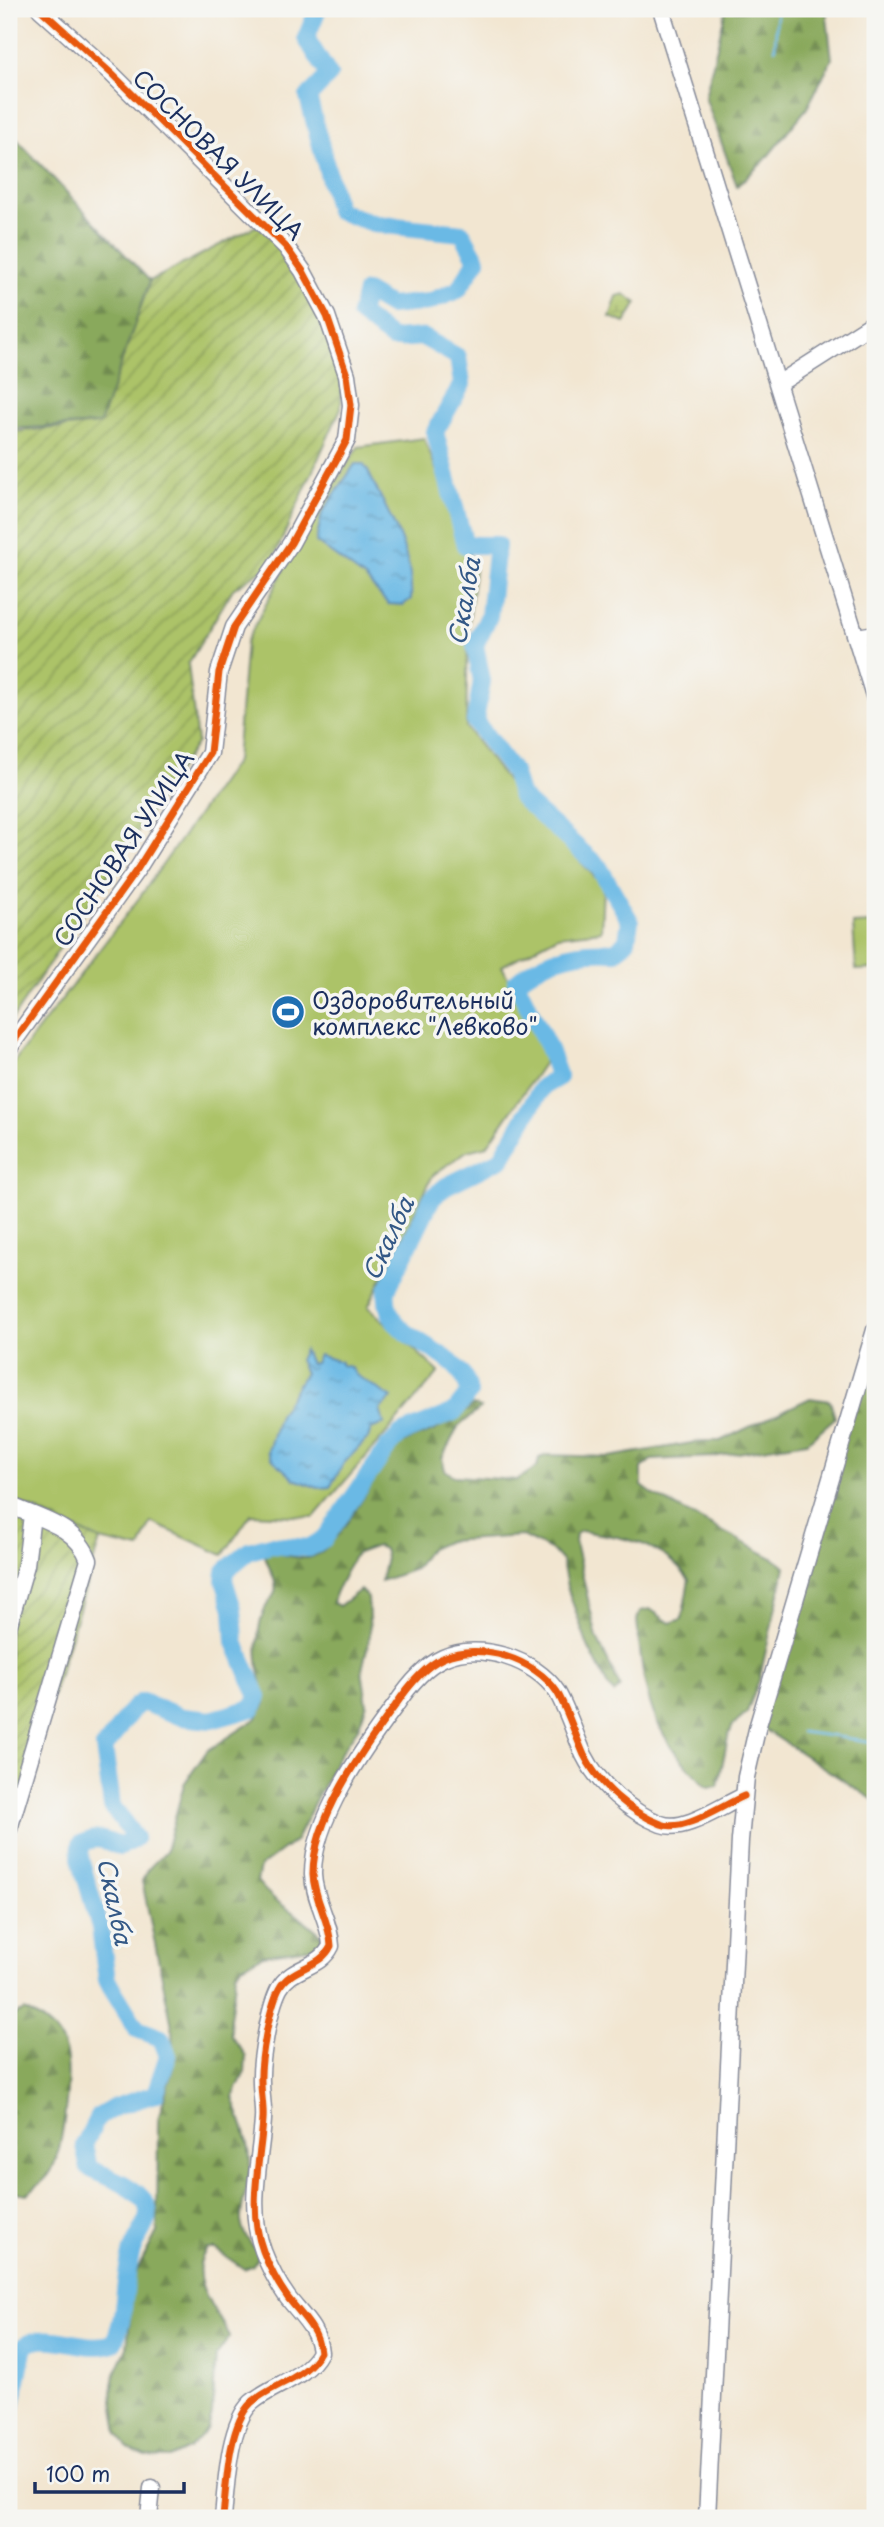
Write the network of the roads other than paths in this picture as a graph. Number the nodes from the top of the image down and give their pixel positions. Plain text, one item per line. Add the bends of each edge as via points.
1 (40, 9) edge
2 (661, 9) edge
3 (875, 322) edge
4 (778, 384) junction
5 (875, 634) edge
6 (857, 637) junction
7 (875, 699) edge
8 (9, 1048) edge
9 (875, 1330) edge
10 (9, 1505) edge
11 (32, 1515) junction
12 (9, 1624) edge
13 (744, 1796) junction
14 (9, 1829) edge
15 (152, 2488) dead end
16 (149, 2518) edge
17 (223, 2518) edge
18 (707, 2518) edge

1 - 8 street, СОСНОВАЯ УЛИЦА via 286,247 327,316 347,375 351,405 347,440 320,495 234,626 219,672 210,753 138,868
2 - 4 street
3 - 4 street
4 - 6 street
5 - 6 street
6 - 7 street
9 - 13 street via 758,1725
10 - 11 street
11 - 12 street via 26,1565
11 - 14 street via 73,1533 89,1560
13 - 17 street via 685,1826 663,1825 647,1816 607,1788 592,1770 558,1694 548,1682 523,1662 507,1657 463,1652 444,1658 427,1668 389,1713 321,1832 314,1885 331,1947 320,1962 296,1971 278,1990 262,2063 256,2228 272,2272 312,2327 320,2352 307,2369 249,2405 240,2419
13 - 18 street
15 - 16 street

